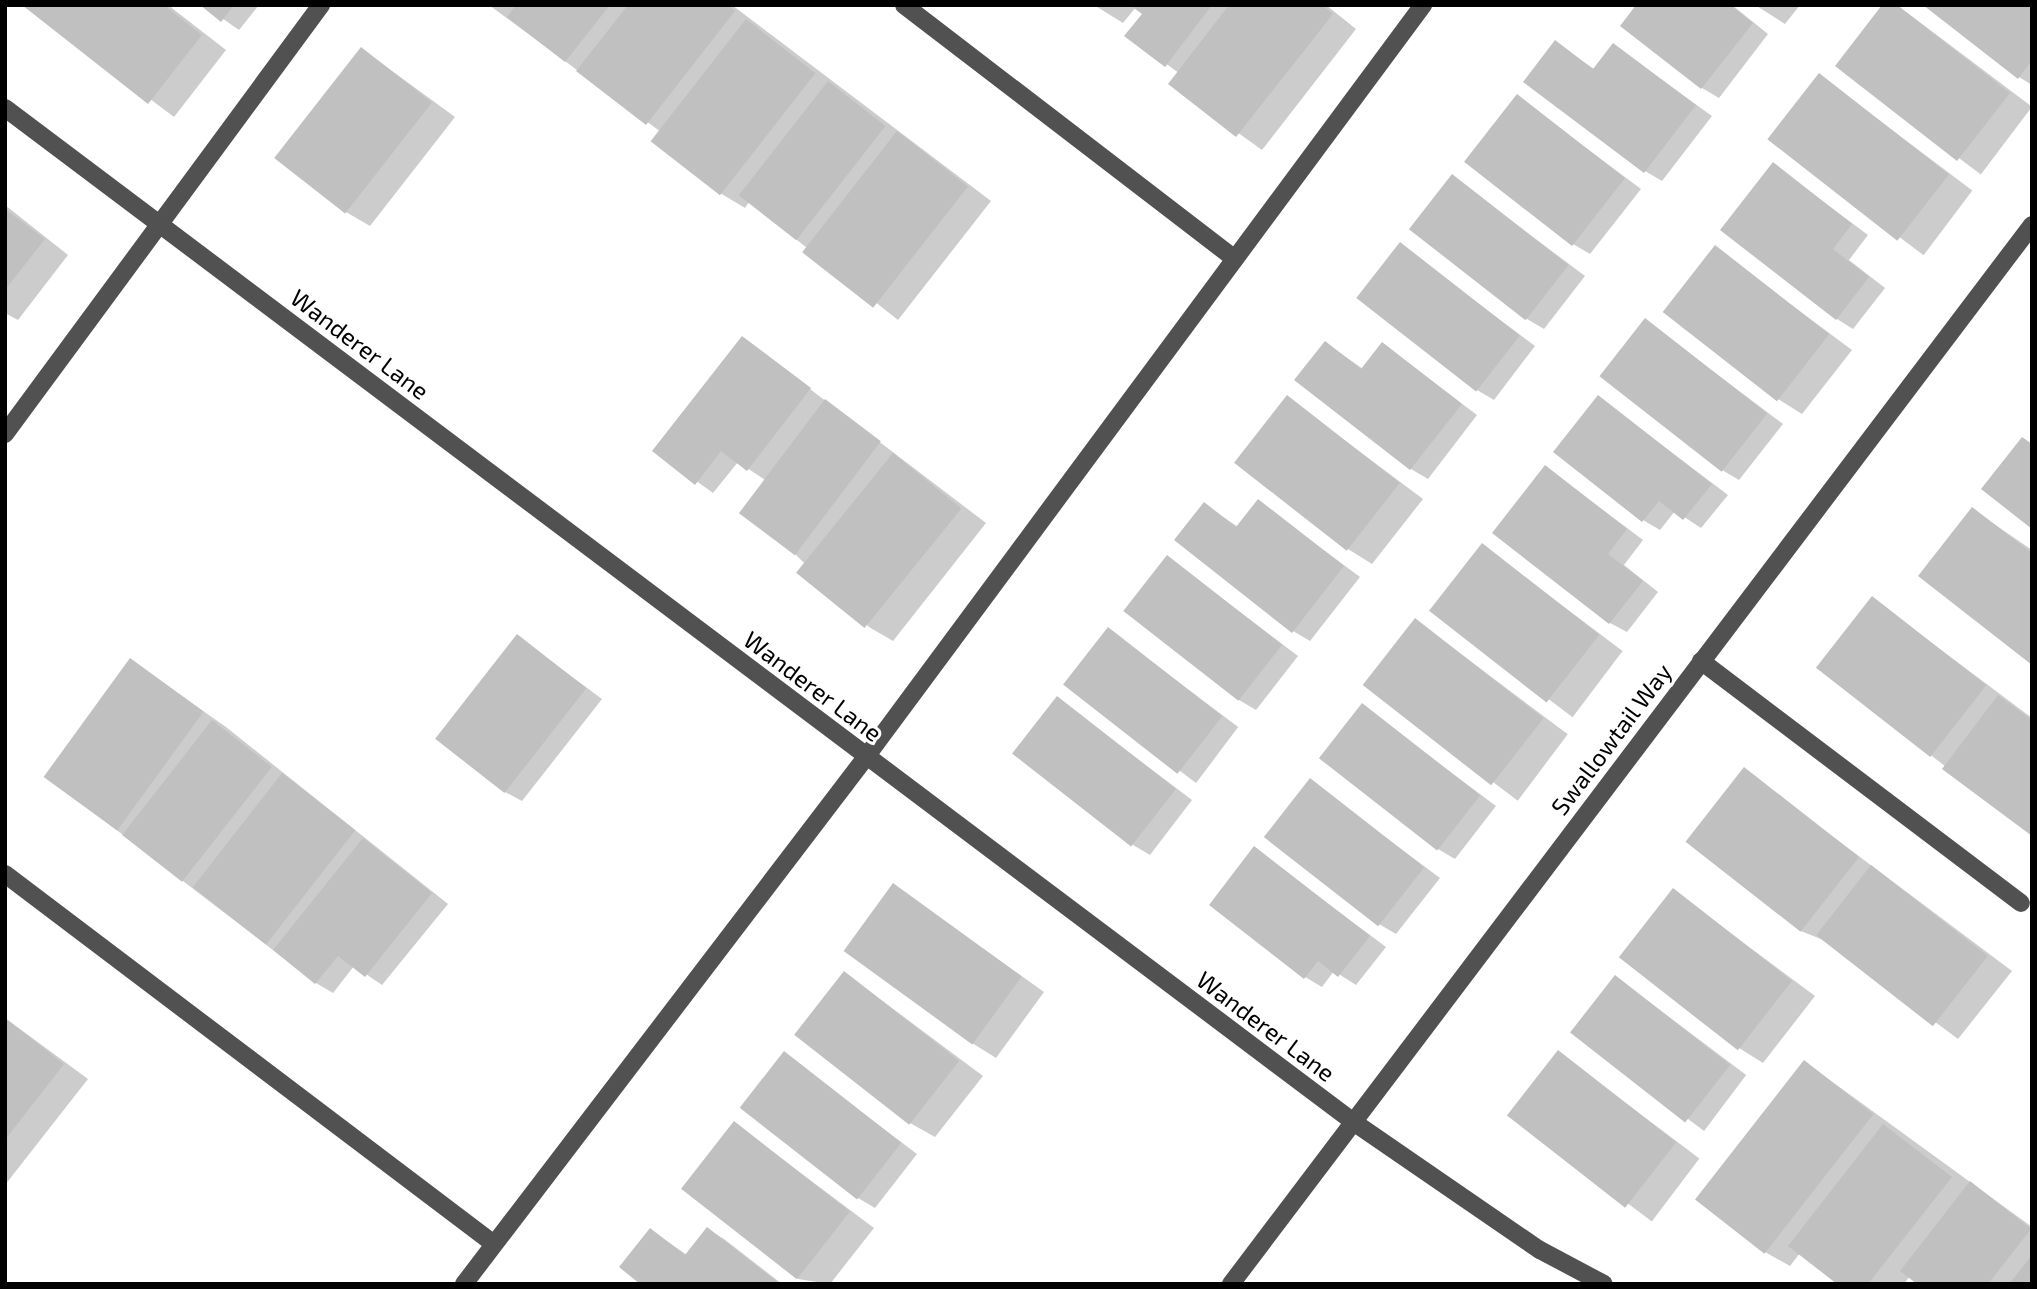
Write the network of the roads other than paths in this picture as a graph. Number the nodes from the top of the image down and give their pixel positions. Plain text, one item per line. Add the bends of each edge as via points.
1 (321, 5) edge
2 (904, 5) edge
3 (1423, 5) edge
4 (5, 108) edge
5 (159, 223) junction
6 (2032, 225) edge
7 (1235, 260) junction
8 (5, 434) edge
9 (1701, 661) junction
10 (866, 757) junction
11 (5, 874) edge
12 (2021, 903) dead end
13 (1352, 1121) junction
14 (494, 1244) junction
15 (464, 1284) edge
16 (1231, 1284) edge
17 (1604, 1284) edge

1 - 5 street
2 - 7 street
3 - 7 street
4 - 5 street, Wanderer Lane
5 - 8 street
5 - 10 street, Wanderer Lane
6 - 9 street, Swallowtail Way
7 - 10 street
9 - 12 street
9 - 13 street, Swallowtail Way
10 - 13 street, Wanderer Lane
10 - 14 street
11 - 14 street
13 - 16 street, Swallowtail Way
13 - 17 street, Wanderer Lane via 1540,1250
14 - 15 street

